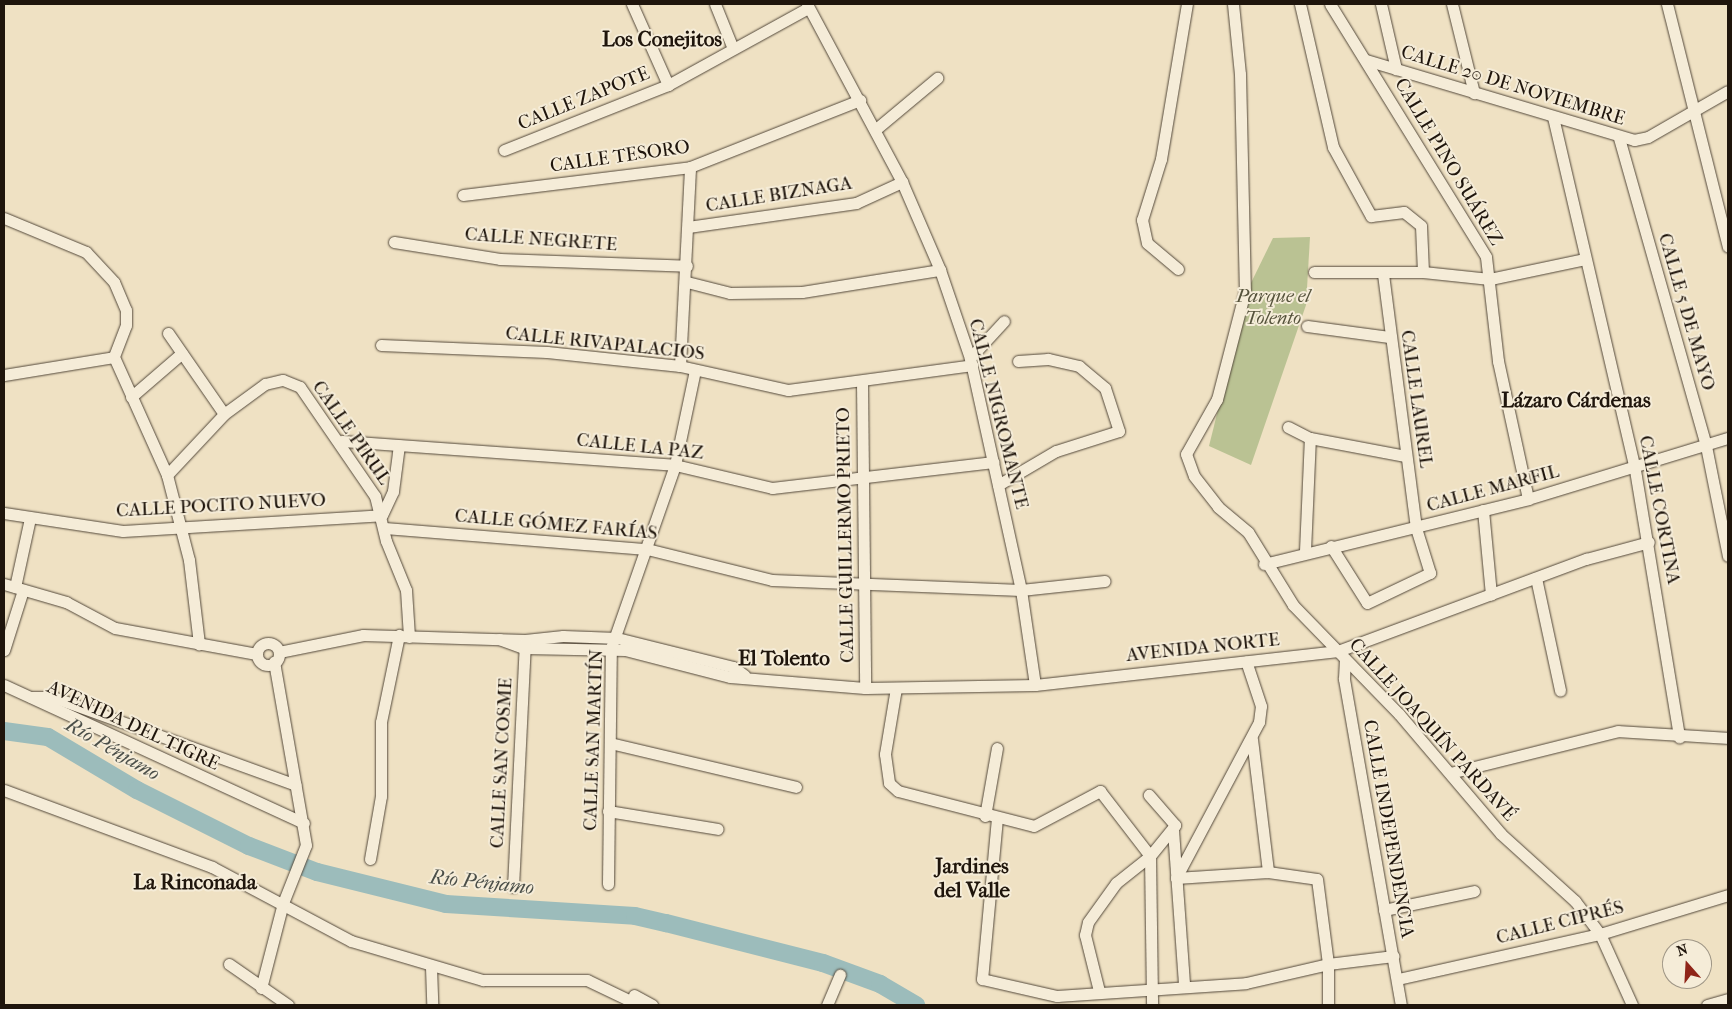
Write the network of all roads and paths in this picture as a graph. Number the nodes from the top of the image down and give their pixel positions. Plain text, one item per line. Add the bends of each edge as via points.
1 (632, 4) edge
2 (715, 4) edge
3 (1187, 4) edge
4 (1233, 4) edge
5 (1300, 4) edge
6 (1330, 4) edge
7 (1381, 4) edge
8 (1452, 4) edge
9 (1668, 4) edge
10 (808, 6) edge
11 (732, 46) junction
12 (1366, 60) junction
13 (1396, 69) junction
14 (937, 78) dead end
15 (668, 85) junction
16 (1728, 91) edge
17 (1474, 93) junction
18 (860, 100) junction
19 (1697, 110) junction
20 (1553, 117) junction
21 (876, 130) junction
22 (1619, 138) junction
23 (504, 150) dead end
24 (690, 167) junction
25 (902, 182) junction
26 (463, 195) dead end
27 (4, 218) edge
28 (688, 226) junction
29 (394, 242) dead end
30 (1728, 246) edge
31 (1585, 258) junction
32 (687, 266) junction
33 (1178, 268) dead end
34 (940, 270) junction
35 (1314, 272) dead end
36 (1423, 272) junction
37 (1383, 274) junction
38 (1490, 279) junction
39 (687, 282) junction
40 (1004, 321) dead end
41 (1307, 326) dead end
42 (168, 333) dead end
43 (1389, 337) junction
44 (381, 345) dead end
45 (182, 353) junction
46 (114, 357) junction
47 (971, 361) junction
48 (1018, 361) dead end
49 (680, 366) junction
50 (695, 370) junction
51 (4, 375) edge
52 (862, 382) junction
53 (131, 397) junction
54 (224, 414) junction
55 (1288, 427) dead end
56 (1310, 438) junction
57 (1728, 438) edge
58 (341, 442) junction
59 (400, 444) junction
60 (1706, 446) junction
61 (1405, 456) junction
62 (993, 462) junction
63 (675, 465) junction
64 (1634, 470) junction
65 (167, 475) junction
66 (862, 480) junction
67 (998, 485) junction
68 (1528, 499) junction
69 (1483, 510) junction
70 (4, 513) edge
71 (382, 515) junction
72 (30, 518) junction
73 (181, 525) junction
74 (384, 528) junction
75 (1416, 528) junction
76 (1649, 542) junction
77 (1331, 546) junction
78 (647, 549) junction
79 (1305, 551) junction
80 (1728, 556) edge
81 (1264, 564) junction
82 (1536, 578) junction
83 (1105, 581) dead end
84 (862, 584) junction
85 (14, 587) edge
86 (1021, 590) junction
87 (1491, 595) junction
88 (404, 636) junction
89 (614, 643) junction
90 (199, 644) junction
91 (524, 644) junction
92 (4, 650) edge
93 (258, 654) junction
94 (1341, 655) junction
95 (277, 657) junction
96 (1246, 662) junction
97 (4, 685) edge
98 (1035, 685) junction
99 (866, 688) junction
100 (896, 688) junction
101 (1560, 690) dead end
102 (30, 697) junction
103 (1679, 737) junction
104 (1728, 738) edge
105 (1252, 739) junction
106 (610, 743) junction
107 (997, 748) dead end
108 (1450, 773) junction
109 (296, 785) junction
110 (796, 788) dead end
111 (4, 790) edge
112 (1149, 796) dead end
113 (608, 811) junction
114 (991, 817) junction
115 (304, 823) junction
116 (1174, 828) junction
117 (718, 829) dead end
118 (1150, 856) junction
119 (370, 859) dead end
120 (1268, 872) junction
121 (1176, 878) junction
122 (608, 884) dead end
123 (513, 887) dead end
124 (1474, 891) dead end
125 (1728, 895) edge
126 (283, 903) junction
127 (1384, 910) junction
128 (1600, 934) junction
129 (1394, 956) junction
130 (229, 964) dead end
131 (1328, 964) junction
132 (431, 968) junction
133 (840, 975) dead end
134 (1398, 979) junction
135 (1184, 984) junction
136 (1152, 986) junction
137 (603, 987) junction
138 (262, 988) junction
139 (1099, 991) junction
140 (1728, 999) edge
141 (288, 1005) edge
142 (432, 1005) edge
143 (639, 1005) edge
144 (652, 1005) edge
145 (827, 1005) edge
146 (1152, 1005) edge
147 (1328, 1005) edge
148 (1401, 1005) edge
149 (1632, 1005) edge
150 (1707, 1005) edge

1 - 15 street
2 - 11 street
3 - 33 street via 1161,160 1142,220 1147,243
4 - 81 street, CALLE JOAQUÍN PARDAVÉ via 1240,74 1245,291 1217,399 1186,454 1194,476 1218,506 1248,532
5 - 36 street via 1333,147 1371,216 1404,212 1421,226
6 - 12 street, CALLE PINO SUÁREZ
7 - 13 street
8 - 17 street
9 - 19 street
10 - 11 street, CALLE ZAPOTE
10 - 18 street, CALLE NIGROMANTE
11 - 15 street, CALLE ZAPOTE
12 - 13 street, CALLE 20 DE NOVIEMBRE
12 - 38 street, CALLE PINO SUÁREZ via 1486,257
13 - 17 street, CALLE 20 DE NOVIEMBRE
14 - 21 street
15 - 23 street, CALLE ZAPOTE
16 - 19 street, CALLE 20 DE NOVIEMBRE
17 - 20 street, CALLE 20 DE NOVIEMBRE
18 - 21 street, CALLE NIGROMANTE
18 - 24 street, CALLE TESORO
19 - 22 street, CALLE 20 DE NOVIEMBRE via 1648,137
19 - 30 street
20 - 22 street, CALLE 20 DE NOVIEMBRE
20 - 31 street, CALLE CORTINA
21 - 25 street, CALLE NIGROMANTE
22 - 60 street, CALLE 5 DE MAYO
24 - 26 street, CALLE TESORO
24 - 28 street
25 - 28 street, CALLE BIZNAGA via 856,203
25 - 34 street, CALLE NIGROMANTE
27 - 46 street via 86,252 114,282 126,310 126,325
28 - 32 street
29 - 32 street, CALLE NEGRETE via 500,258
31 - 38 street
31 - 64 street, CALLE CORTINA
32 - 39 street
34 - 39 street via 802,292 730,293
34 - 47 street, CALLE NIGROMANTE
35 - 37 street
36 - 37 street
36 - 38 street
37 - 43 street, CALLE LAUREL
38 - 68 street, CALLE PINO SUÁREZ via 1498,361
39 - 49 street
40 - 47 street
41 - 43 street
42 - 45 street
43 - 61 street, CALLE LAUREL
44 - 49 street, CALLE RIVAPALACIOS via 547,352
45 - 53 street
45 - 54 street
46 - 51 street
46 - 53 street
47 - 52 street, CALLE RIVAPALACIOS
47 - 62 street, CALLE NIGROMANTE
48 - 67 street via 1048,359 1079,366 1104,388 1119,430 1056,451
49 - 50 street, CALLE RIVAPALACIOS
50 - 52 street, CALLE RIVAPALACIOS via 788,390
50 - 63 street, CALLE SAN MARTÍN
52 - 66 street, CALLE GUILLERMO PRIETO
53 - 65 street
54 - 58 street, CALLE PIRUL via 265,384 282,380 300,387
54 - 65 street
55 - 56 street
56 - 61 street
56 - 79 street
57 - 60 street, CALLE MARFIL
58 - 59 street, CALLE LA PAZ
58 - 71 street, CALLE PIRUL
59 - 63 street, CALLE LA PAZ
59 - 71 street via 392,490
60 - 64 street, CALLE MARFIL
60 - 80 street, CALLE 5 DE MAYO
61 - 75 street, CALLE LAUREL
62 - 66 street, CALLE LA PAZ
62 - 67 street, CALLE NIGROMANTE
63 - 66 street, CALLE LA PAZ via 772,488
63 - 78 street, CALLE SAN MARTÍN
64 - 68 street, CALLE MARFIL
64 - 76 street, CALLE CORTINA
65 - 73 street
66 - 84 street, CALLE GUILLERMO PRIETO
67 - 86 street, CALLE NIGROMANTE
68 - 69 street, CALLE MARFIL
69 - 75 street, CALLE MARFIL
69 - 87 street
70 - 72 street, CALLE POCITO NUEVO
71 - 73 street, CALLE POCITO NUEVO
71 - 74 street
72 - 73 street, CALLE POCITO NUEVO via 123,531
72 - 85 street
73 - 90 street
74 - 78 street, CALLE GÓMEZ FARÍAS
74 - 88 street via 406,590
75 - 77 street, CALLE MARFIL
75 - 77 street, CALLE LAUREL via 1430,573 1374,602 1363,600
76 - 82 street, AVENIDA NORTE
76 - 103 street, CALLE CORTINA
77 - 79 street, CALLE MARFIL
78 - 84 street, CALLE GÓMEZ FARÍAS via 772,580
78 - 89 street, CALLE SAN MARTÍN
79 - 81 street, CALLE MARFIL
81 - 94 street, CALLE JOAQUÍN PARDAVÉ via 1293,605
82 - 87 street, AVENIDA NORTE
82 - 101 street
83 - 86 street, CALLE GÓMEZ FARÍAS
84 - 86 street, CALLE GÓMEZ FARÍAS
84 - 99 street, CALLE GUILLERMO PRIETO
85 - 90 street via 66,602 115,628
85 - 92 street
86 - 98 street, CALLE NIGROMANTE
87 - 94 street, AVENIDA NORTE
88 - 91 street, AVENIDA NORTE via 499,639
88 - 95 street, AVENIDA NORTE via 326,640
88 - 119 street via 381,722 381,796
89 - 91 street, AVENIDA NORTE via 562,636
89 - 99 street, AVENIDA NORTE via 733,667 744,676
89 - 106 street, CALLE SAN MARTÍN
90 - 93 street
91 - 123 street, CALLE SAN COSME
93 - 95 street via 266,664
93 - 95 street via 265,643 276,646
94 - 96 street, AVENIDA NORTE
94 - 108 street, CALLE JOAQUÍN PARDAVÉ
94 - 127 street, CALLE INDEPENDENCIA
95 - 109 street
96 - 98 street, AVENIDA NORTE
96 - 105 street via 1261,706
97 - 102 street, AVENIDA DEL TIGRE
98 - 100 street, AVENIDA NORTE
99 - 100 street, AVENIDA NORTE
100 - 114 street via 885,754 889,783 898,791
102 - 109 street via 53,697
102 - 115 street, AVENIDA DEL TIGRE
103 - 104 street
103 - 108 street via 1618,731
105 - 120 street
105 - 121 street
106 - 110 street
106 - 113 street, CALLE SAN MARTÍN
107 - 114 street
108 - 128 street, CALLE JOAQUÍN PARDAVÉ via 1502,834 1576,901
109 - 115 street
111 - 126 street via 212,867
112 - 116 street
113 - 117 street
113 - 122 street, CALLE SAN MARTÍN
114 - 118 street via 1034,826 1100,792
114 - 139 street via 982,979 1057,996
115 - 126 street via 306,845
116 - 118 street
116 - 121 street
118 - 136 street
118 - 139 street via 1116,883 1088,922 1085,935
120 - 121 street
120 - 131 street via 1317,879
121 - 135 street
124 - 127 street
125 - 128 street, CALLE CIPRÉS
126 - 132 street via 351,941
126 - 138 street
127 - 129 street, CALLE INDEPENDENCIA
128 - 134 street, CALLE CIPRÉS
128 - 149 street, CALLE JOAQUÍN PARDAVÉ
129 - 131 street
129 - 134 street, CALLE INDEPENDENCIA
130 - 138 street
131 - 135 street via 1246,983
131 - 147 street
132 - 137 street via 484,980 587,980
132 - 142 street
133 - 145 street
134 - 148 street, CALLE INDEPENDENCIA
135 - 136 street
136 - 139 street
136 - 146 street
137 - 143 street
137 - 144 street via 609,982
138 - 141 street
140 - 150 street

